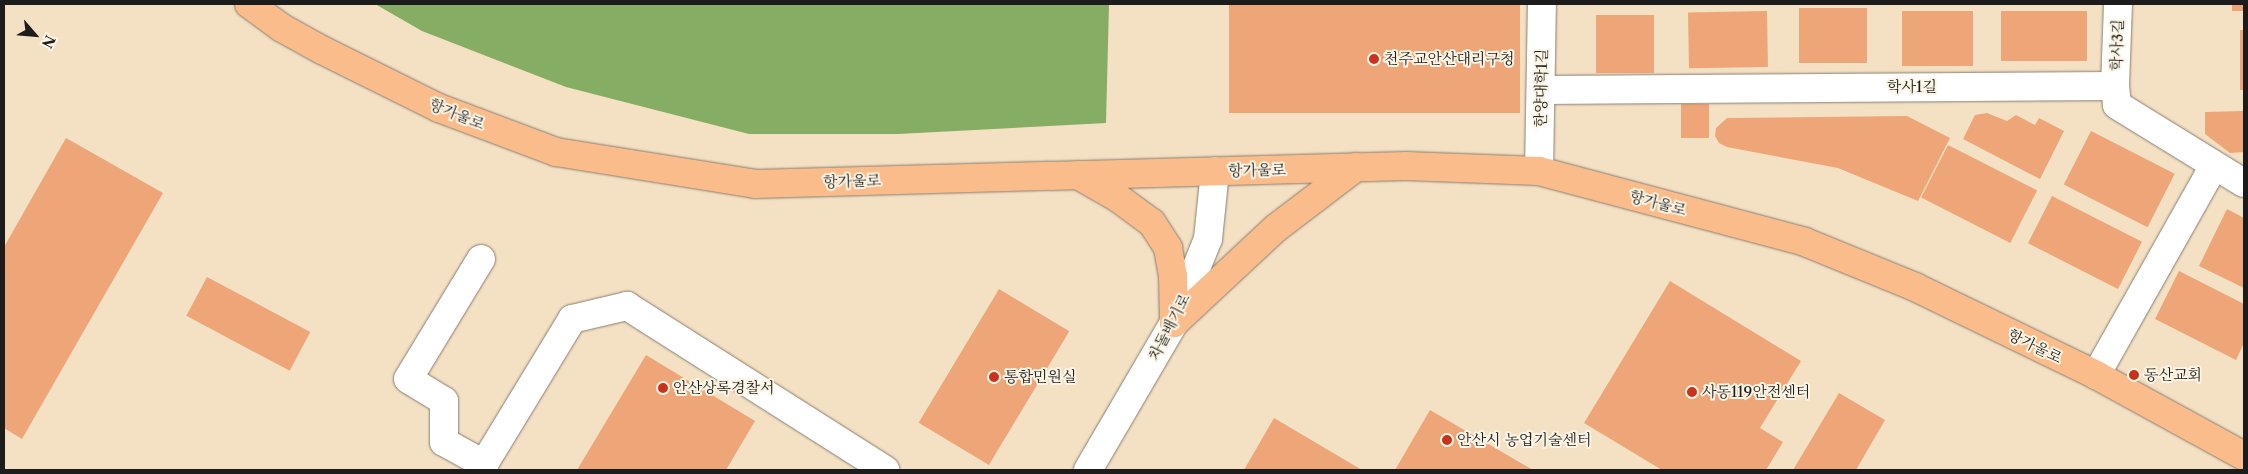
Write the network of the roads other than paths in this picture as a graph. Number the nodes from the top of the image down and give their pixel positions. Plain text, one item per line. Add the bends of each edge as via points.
1 (249, 4) edge
2 (1542, 4) edge
3 (2118, 4) edge
4 (2115, 86) junction
5 (1541, 90) junction
6 (1356, 167) junction
7 (2213, 167) junction
8 (1215, 170) junction
9 (1539, 171) junction
10 (1078, 175) junction
11 (2244, 184) edge
12 (481, 259) dead end
13 (1174, 323) junction
14 (2096, 376) junction
15 (2244, 456) edge
16 (885, 470) edge
17 (1088, 470) edge

1 - 10 main road, 항가울로 via 298,37 439,108 556,152 755,184
2 - 5 street, 한양대학1길
3 - 4 street, 학사3길
4 - 5 street, 학사1길
4 - 7 street via 2117,105
5 - 9 street, 한양대학1길
6 - 8 main road, 항가울로
6 - 9 main road, 항가울로
6 - 13 main road via 1276,228
7 - 11 street
7 - 14 street
8 - 10 main road, 항가울로
8 - 13 street, 차돌배기로 via 1208,239
9 - 14 main road, 항가울로 via 1805,242 1915,287
10 - 13 main road via 1152,223 1168,248 1173,276
12 - 16 street via 408,379 444,401 444,442 484,464 572,319 627,306
13 - 17 street, 차돌배기로
14 - 15 main road, 항가울로

